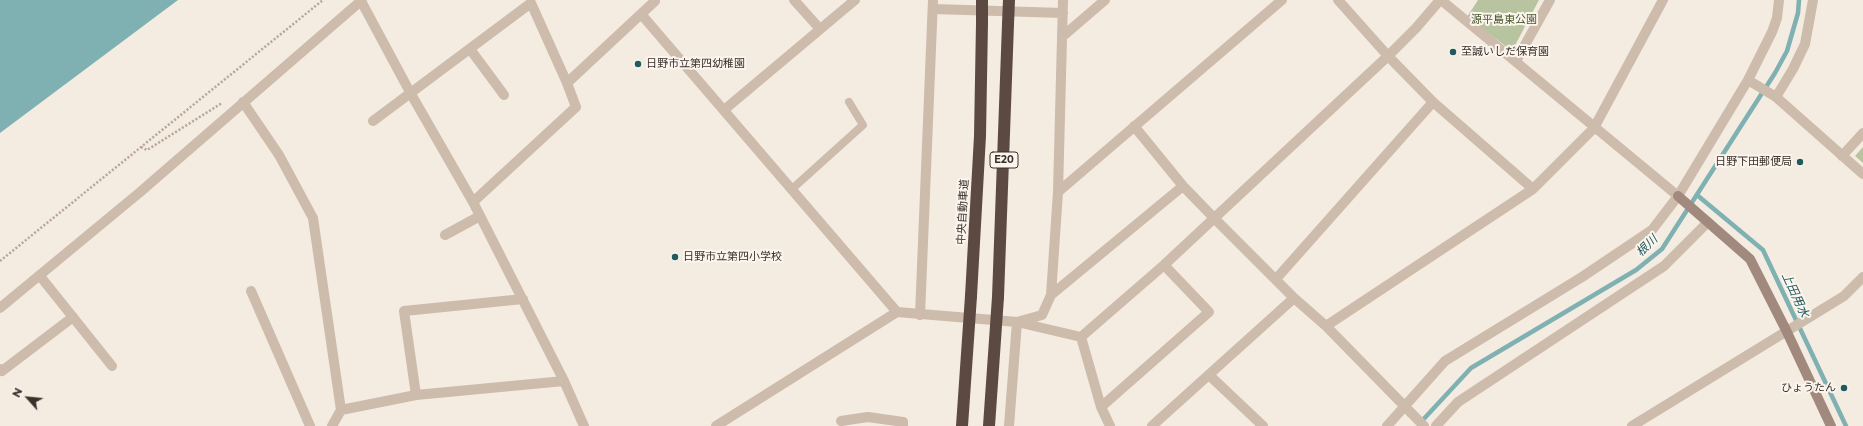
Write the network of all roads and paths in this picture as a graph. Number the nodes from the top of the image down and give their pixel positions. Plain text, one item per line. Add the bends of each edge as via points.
1 (323, 0) edge
2 (654, 0) edge
3 (794, 0) edge
4 (855, 0) edge
5 (982, 0) edge
6 (1009, 0) edge
7 (1063, 0) edge
8 (1105, 0) edge
9 (1282, 0) edge
10 (1338, 0) edge
11 (1441, 0) edge
12 (1550, 0) edge
13 (1779, 0) edge
14 (1813, 0) edge
15 (361, 1) edge
16 (533, 1) edge
17 (1661, 1) edge
18 (933, 5) edge
19 (1063, 13) junction
20 (641, 14) junction
21 (820, 29) junction
22 (1062, 37) junction
23 (470, 49) junction
24 (1388, 56) junction
25 (1516, 61) junction
26 (1748, 80) junction
27 (567, 83) junction
28 (411, 94) junction
29 (504, 95) dead end
30 (1776, 97) junction
31 (224, 102) dead end
32 (243, 102) junction
33 (849, 102) dead end
34 (1433, 102) junction
35 (724, 110) junction
36 (373, 120) dead end
37 (1134, 126) junction
38 (1594, 128) junction
39 (1863, 133) edge
40 (141, 147) junction
41 (1842, 156) junction
42 (1863, 174) edge
43 (1183, 186) junction
44 (1533, 189) junction
45 (792, 190) junction
46 (1058, 192) junction
47 (1678, 196) junction
48 (473, 202) junction
49 (480, 216) junction
50 (1214, 218) junction
51 (1708, 222) junction
52 (445, 235) dead end
53 (0, 261) edge
54 (1164, 265) junction
55 (40, 276) junction
56 (1863, 276) edge
57 (1276, 279) junction
58 (251, 291) dead end
59 (1051, 295) junction
60 (1294, 298) junction
61 (523, 299) junction
62 (0, 308) edge
63 (897, 312) junction
64 (920, 315) junction
65 (73, 317) junction
66 (1017, 322) junction
67 (1326, 326) junction
68 (1788, 329) junction
69 (1081, 337) junction
70 (112, 366) dead end
71 (0, 369) edge
72 (1209, 375) junction
73 (564, 381) junction
74 (416, 396) junction
75 (1101, 407) junction
76 (1408, 408) junction
77 (340, 410) junction
78 (841, 421) dead end
79 (310, 426) edge
80 (332, 426) edge
81 (584, 426) edge
82 (716, 426) edge
83 (903, 426) edge
84 (962, 426) edge
85 (989, 426) edge
86 (1009, 426) edge
87 (1110, 426) edge
88 (1152, 426) edge
89 (1263, 426) edge
90 (1387, 426) edge
91 (1424, 426) edge
92 (1436, 426) edge
93 (1632, 426) edge
94 (1831, 426) edge

1 - 40 path
2 - 20 street
3 - 21 street
4 - 21 street
5 - 84 highway, 中央自動車道 / E20, bridge via 980,136
6 - 85 highway, E20, bridge via 998,297
7 - 19 street
8 - 22 street
9 - 37 street
10 - 24 street
11 - 24 street
11 - 25 street
12 - 25 street
13 - 26 street via 1772,32
14 - 30 street via 1805,44
15 - 28 street
15 - 32 street
16 - 23 street
16 - 27 street
17 - 38 street
18 - 19 street
18 - 64 street
19 - 22 street
20 - 27 street
20 - 35 street
21 - 35 street
22 - 46 street
23 - 28 street
23 - 29 street
24 - 34 street
24 - 50 street
25 - 38 street
26 - 30 street
26 - 47 street
27 - 48 street via 576,107
28 - 36 street
28 - 48 street
30 - 41 street
31 - 40 path via 147,150
32 - 55 street
32 - 77 street via 279,155 313,218
33 - 45 lane via 862,125
34 - 44 street
34 - 57 street
35 - 45 street
37 - 43 street
37 - 46 street
38 - 44 street
38 - 47 street
39 - 41 street
40 - 53 path
41 - 42 street
43 - 50 street
43 - 59 street
44 - 67 street
45 - 63 street
46 - 59 street
47 - 51 street
47 - 76 street via 1652,230 1582,277 1444,362
48 - 49 street
49 - 52 street
49 - 61 street
50 - 54 street
50 - 57 street
51 - 68 street via 1750,259
51 - 92 street via 1664,266 1458,402
54 - 69 street
54 - 75 street via 1209,312
55 - 62 street
55 - 65 street
56 - 68 street via 1844,296
57 - 60 street
58 - 79 street
59 - 66 street via 1042,315
60 - 67 street
60 - 72 street
61 - 73 street
61 - 74 street via 404,311
63 - 64 street
63 - 82 street
64 - 66 street
65 - 70 street
65 - 71 street via 2,371
66 - 69 street
66 - 86 street
67 - 76 street
68 - 93 street
68 - 94 street
69 - 75 street
72 - 88 street
72 - 89 street
73 - 74 street
73 - 81 street
74 - 77 street
75 - 87 street
76 - 90 street
76 - 91 street
77 - 80 street
78 - 83 street via 868,417 903,422

